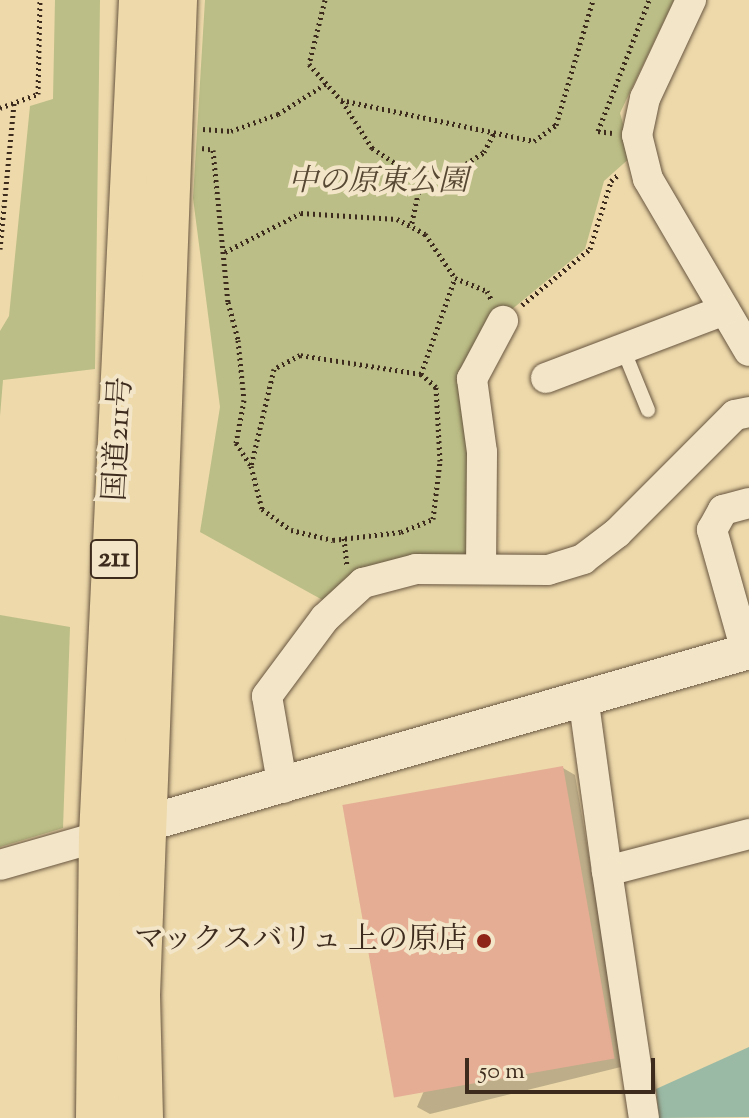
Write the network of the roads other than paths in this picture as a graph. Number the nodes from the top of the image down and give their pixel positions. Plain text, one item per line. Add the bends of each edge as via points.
1 (141, 0) edge
2 (175, 0) edge
3 (691, 0) edge
4 (725, 310) junction
5 (503, 321) road end
6 (623, 349) junction
7 (749, 351) edge
8 (546, 378) dead end
9 (648, 410) dead end
10 (749, 412) edge
11 (749, 503) edge
12 (481, 569) junction
13 (747, 651) edge
14 (583, 696) junction
15 (283, 788) junction
16 (145, 824) junction
17 (749, 834) edge
18 (101, 836) junction
19 (0, 865) edge
20 (607, 871) junction
21 (92, 1115) edge
22 (141, 1118) edge
23 (644, 1118) edge

1 - 18 highway, 国道211号 / 211
2 - 16 highway, 国道211号 / 211
3 - 4 street via 645,98 637,135 648,179
4 - 6 street
4 - 7 street
5 - 12 street via 472,379 482,452
6 - 8 street
6 - 9 lane
10 - 12 street via 735,415 617,533 583,559 548,570
11 - 13 street via 723,510 712,530
12 - 15 street via 416,569 363,583 325,618 267,696
13 - 14 street
14 - 15 street
14 - 20 street
15 - 16 street
16 - 18 street
16 - 22 highway, 国道211号 / 211 via 138,995
17 - 20 street
18 - 19 street
18 - 21 highway, 国道211号 / 211
20 - 23 street

